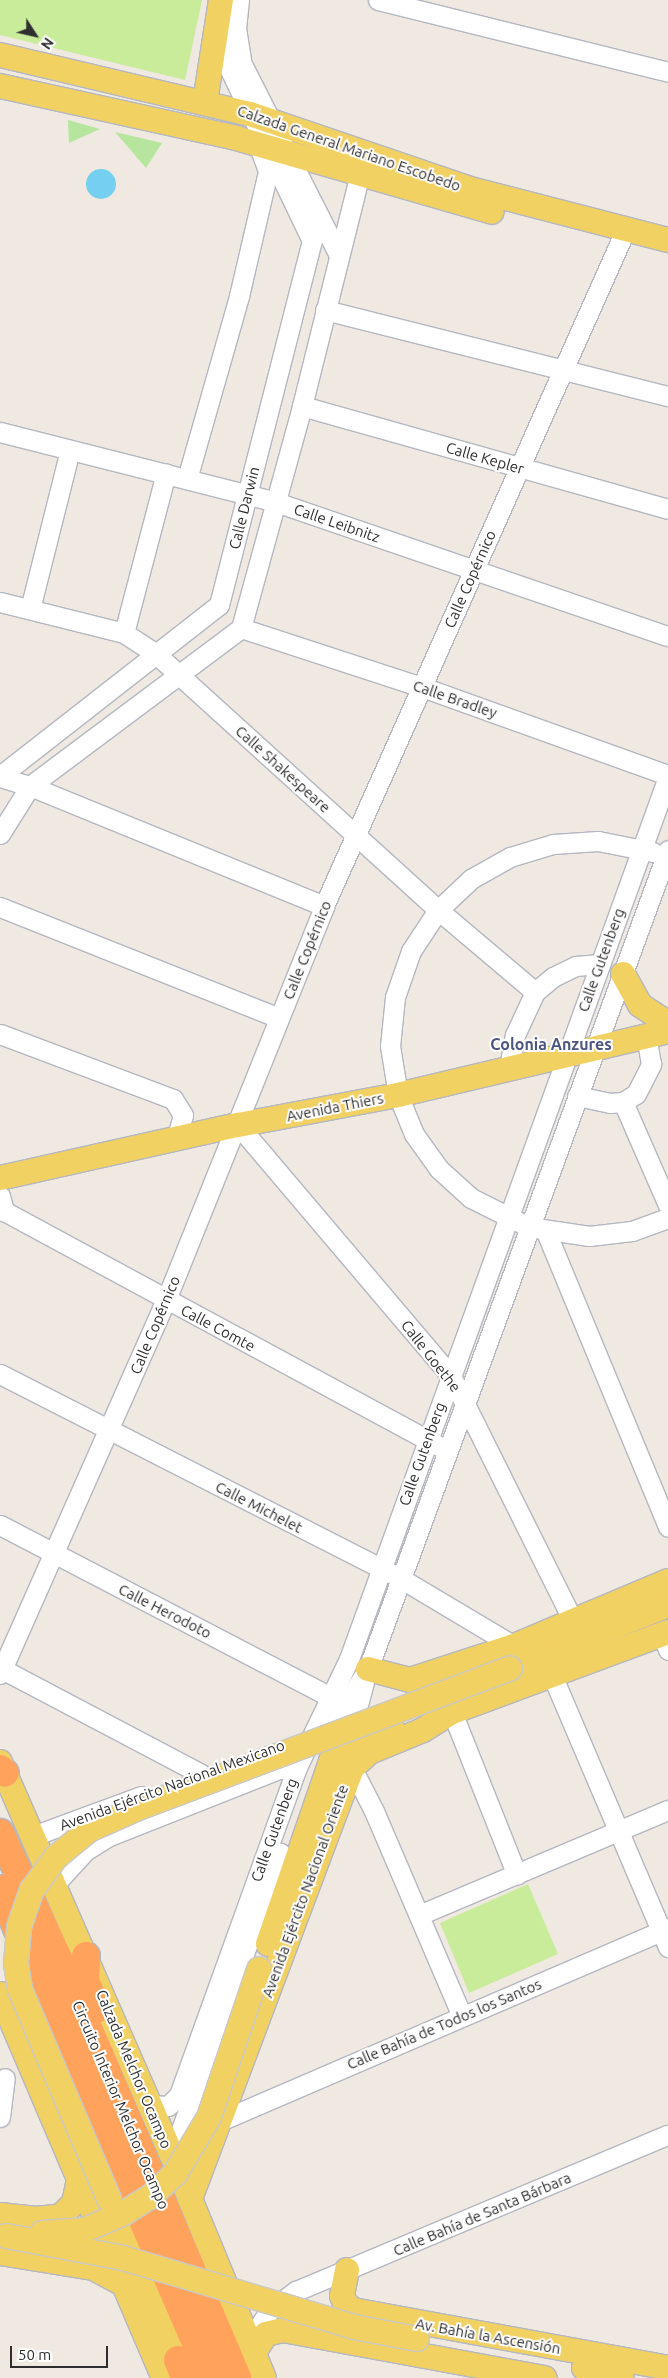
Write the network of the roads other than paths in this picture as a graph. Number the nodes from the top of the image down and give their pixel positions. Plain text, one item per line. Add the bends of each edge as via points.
1 (222, 0) edge
2 (238, 0) edge
3 (378, 0) edge
4 (0, 55) edge
5 (668, 72) edge
6 (0, 86) edge
7 (205, 102) junction
8 (260, 117) junction
9 (271, 148) junction
10 (360, 173) junction
11 (623, 237) junction
12 (668, 240) edge
13 (339, 256) junction
14 (668, 256) edge
15 (325, 310) junction
16 (564, 368) junction
17 (668, 396) edge
18 (302, 406) junction
19 (0, 432) edge
20 (70, 450) junction
21 (519, 468) junction
22 (166, 473) junction
23 (187, 479) junction
24 (247, 494) junction
25 (276, 502) junction
26 (668, 509) edge
27 (474, 568) junction
28 (0, 602) edge
29 (30, 609) junction
30 (241, 628) junction
31 (124, 633) junction
32 (668, 636) edge
33 (156, 654) junction
34 (179, 674) junction
35 (422, 687) junction
36 (0, 776) edge
37 (668, 776) edge
38 (30, 786) junction
39 (0, 834) edge
40 (355, 835) junction
41 (642, 848) junction
42 (667, 855) edge
43 (324, 906) junction
44 (0, 907) edge
45 (438, 910) junction
46 (600, 964) junction
47 (623, 974) junction
48 (535, 992) junction
49 (279, 1018) junction
50 (668, 1023) edge
51 (657, 1033) edge
52 (0, 1034) edge
53 (595, 1048) junction
54 (567, 1055) junction
55 (509, 1068) junction
56 (398, 1095) junction
57 (577, 1096) junction
58 (622, 1102) junction
59 (238, 1125) junction
60 (176, 1139) junction
61 (0, 1178) edge
62 (0, 1196) edge
63 (668, 1205) edge
64 (668, 1218) edge
65 (508, 1220) junction
66 (537, 1230) junction
67 (166, 1300) junction
68 (0, 1374) edge
69 (451, 1376) junction
70 (465, 1400) junction
71 (109, 1431) junction
72 (427, 1439) junction
73 (446, 1451) junction
74 (0, 1525) edge
75 (668, 1527) edge
76 (54, 1555) junction
77 (381, 1568) junction
78 (400, 1578) junction
79 (668, 1581) edge
80 (668, 1605) edge
81 (573, 1621) junction
82 (666, 1639) edge
83 (512, 1657) junction
84 (368, 1669) junction
85 (1, 1672) edge
86 (552, 1675) junction
87 (330, 1697) junction
88 (452, 1712) junction
89 (312, 1735) junction
90 (342, 1765) junction
91 (297, 1767) junction
92 (2, 1768) edge
93 (201, 1774) junction
94 (668, 1810) edge
95 (619, 1832) junction
96 (0, 1833) edge
97 (32, 1836) junction
98 (517, 1875) junction
99 (54, 1885) junction
100 (0, 1889) edge
101 (419, 1915) junction
102 (666, 1935) edge
103 (86, 1956) junction
104 (0, 1994) edge
105 (462, 2016) junction
106 (212, 2025) junction
107 (251, 2038) junction
108 (3, 2077) edge
109 (38, 2083) junction
110 (150, 2105) junction
111 (0, 2117) edge
112 (220, 2121) junction
113 (130, 2126) junction
114 (668, 2135) edge
115 (172, 2155) junction
116 (79, 2179) junction
117 (190, 2199) junction
118 (1, 2235) edge
119 (347, 2270) junction
120 (224, 2277) junction
121 (124, 2284) junction
122 (296, 2291) junction
123 (252, 2347) junction
124 (668, 2368) edge
125 (175, 2374) edge
126 (211, 2378) edge
127 (237, 2378) edge
128 (264, 2378) edge
129 (545, 2378) edge
130 (622, 2378) edge

1 - 7 main road
1 - 8 street via 222,42 229,68
2 - 8 street via 236,28 242,64
3 - 5 street
4 - 7 main road, Calzada General Mariano Escobedo
6 - 9 main road, Calzada General Mariano Escobedo
7 - 8 main road, Calzada General Mariano Escobedo
8 - 9 street
8 - 11 main road, Calzada General Mariano Escobedo
9 - 10 main road, Calzada General Mariano Escobedo
9 - 13 street
9 - 23 street via 266,158 268,171 239,296
9 - 24 street, Calle Darwin via 312,241
10 - 11 main road, Calzada General Mariano Escobedo via 438,198
10 - 13 street, Calle Darwin
11 - 12 main road, Calzada General Mariano Escobedo
11 - 14 main road, Calzada General Mariano Escobedo
11 - 16 street, Calle Copérnico
13 - 15 street, Calle Darwin
15 - 16 street
15 - 18 street, Calle Darwin
16 - 17 street
16 - 21 street, Calle Copérnico
18 - 21 street, Calle Kepler
18 - 25 street, Calle Darwin
19 - 20 street, Calle Leibnitz
20 - 22 street, Calle Leibnitz
20 - 29 street
21 - 26 street, Calle Kepler
21 - 27 street, Calle Copérnico
22 - 23 street, Calle Leibnitz
22 - 31 street
23 - 24 street, Calle Leibnitz
24 - 25 street, Calle Leibnitz
24 - 33 street, Calle Darwin via 219,605
25 - 27 street, Calle Leibnitz
25 - 30 street, Calle Darwin
27 - 32 street, Calle Leibnitz
27 - 35 street, Calle Copérnico
28 - 29 street, Calle Shakespeare
29 - 31 street, Calle Shakespeare
30 - 34 street
30 - 35 street, Calle Bradley
31 - 33 street, Calle Shakespeare
33 - 34 street, Calle Shakespeare
33 - 36 street, Calle Darwin
34 - 38 street
34 - 40 street, Calle Shakespeare
35 - 37 street, Calle Bradley
35 - 40 street, Calle Copérnico
36 - 38 street
37 - 41 street, Calle Gutenberg
38 - 39 street
38 - 43 street
40 - 43 street, Calle Copérnico
40 - 45 street, Calle Shakespeare
41 - 42 street
41 - 45 street via 598,841 571,842 510,857 471,879
41 - 46 street, Calle Gutenberg
42 - 47 street, Calle Gutenberg
43 - 49 street, Calle Copérnico
44 - 49 street
45 - 48 street, Calle Shakespeare
45 - 56 street via 411,951 395,998 390,1046
46 - 48 street via 576,966 553,977
46 - 54 street, Calle Gutenberg
47 - 50 main road via 640,1005
47 - 53 street, Calle Gutenberg
48 - 55 street via 515,1035
49 - 59 street, Calle Copérnico
51 - 53 main road, Avenida Thiers
51 - 58 street via 646,1080 636,1094
52 - 60 street via 173,1099 183,1115
53 - 54 main road, Avenida Thiers
53 - 57 street, Calle Gutenberg
54 - 55 main road, Avenida Thiers
54 - 65 street, Calle Gutenberg
55 - 56 main road, Avenida Thiers
56 - 59 main road, Avenida Thiers
56 - 65 street via 414,1134 439,1169 470,1198
57 - 58 street
57 - 66 street, Calle Gutenberg
58 - 63 street
59 - 60 main road, Avenida Thiers
59 - 67 street, Calle Copérnico
59 - 69 street, Calle Goethe
60 - 61 main road, Avenida Thiers
62 - 67 street, Calle Comte via 4,1211
64 - 66 street via 632,1231 589,1236
65 - 66 street
65 - 69 street, Calle Gutenberg
66 - 70 street, Calle Gutenberg
66 - 75 street
67 - 71 street, Calle Copérnico
67 - 72 street, Calle Comte
68 - 71 street, Calle Michelet
69 - 70 street, Calle Goethe
69 - 72 street, Calle Gutenberg
70 - 73 street, Calle Gutenberg
70 - 81 street, Calle Goethe
71 - 76 street, Calle Copérnico
71 - 77 street, Calle Michelet
72 - 73 street, Calle Comte
72 - 77 street, Calle Gutenberg
73 - 78 street, Calle Gutenberg
74 - 76 street, Calle Herodoto
76 - 85 street, Calle Copérnico
76 - 87 street, Calle Herodoto
77 - 78 street, Calle Michelet
77 - 87 street, Calle Gutenberg via 349,1659
78 - 83 street, Calle Michelet
78 - 84 street, Calle Gutenberg
79 - 81 main road
80 - 83 main road
81 - 83 main road
82 - 86 main road, Avenida Ejército Nacional Oriente
83 - 84 main road via 410,1680
83 - 125 main road, bridge via 89,1830 54,1858 32,1890 19,1927 16,1963 20,1989 109,2199
84 - 90 street
84 - 106 street, Calle Gutenberg via 336,1714 312,1763
85 - 93 street
86 - 88 main road, Avenida Ejército Nacional Oriente
86 - 95 street
87 - 89 street, Calle Gutenberg
88 - 90 main road, Avenida Ejército Nacional Oriente via 423,1730
88 - 98 street
89 - 91 street, Calle Gutenberg
89 - 93 street, Avenida Ejército Nacional Mexicano
90 - 101 street
90 - 107 main road, Avenida Ejército Nacional Oriente via 345,1781
90 - 118 main road, bridge via 260,1969 209,2117 175,2174 132,2208 85,2230
91 - 99 street via 279,1769 107,1837 85,1851
91 - 106 street, Calle Gutenberg
92 - 97 main road, Calzada Melchor Ocampo
93 - 97 street, Avenida Ejército Nacional Mexicano
94 - 95 street
95 - 98 street
95 - 102 street
96 - 113 highway, Circuito Interior Melchor Ocampo
97 - 99 main road, Calzada Melchor Ocampo
98 - 101 street
99 - 103 main road, Calzada Melchor Ocampo
100 - 126 highway, Circuito Interior Melchor Ocampo
101 - 105 street
102 - 105 street, Calle Bahía de Todos los Santos
103 - 110 main road, Calzada Melchor Ocampo
103 - 113 highway via 86,1981 128,2087
104 - 109 main road
105 - 112 street, Calle Bahía de Todos los Santos
106 - 107 street
106 - 110 street, Calle Gutenberg via 177,2099 168,2106
106 - 115 street, Calle Gutenberg
107 - 112 main road, Avenida Ejército Nacional Oriente
108 - 109 street
108 - 111 street
109 - 116 main road
110 - 115 main road, Calzada Melchor Ocampo
112 - 117 main road, Avenida Ejército Nacional Oriente
113 - 127 highway, Circuito Interior Melchor Ocampo
114 - 119 street, Calle Bahía de Santa Bárbara
115 - 117 main road, Calzada Melchor Ocampo
116 - 118 main road via 74,2203 57,2217 37,2219
116 - 121 main road
117 - 120 main road, Calzada Melchor Ocampo
118 - 121 main road via 93,2268
118 - 130 main road, bridge via 123,2258 354,2327 606,2372
119 - 122 street, Calle Bahía de Santa Bárbara
119 - 124 main road, Av. Bahía la Ascensión via 342,2296 344,2303 353,2310
120 - 122 street via 271,2292
120 - 123 main road, Calzada Melchor Ocampo
121 - 125 main road
122 - 123 street via 269,2311
123 - 128 main road, Calzada Melchor Ocampo
123 - 129 main road, Av. Bahía la Ascensión via 266,2334 283,2330

